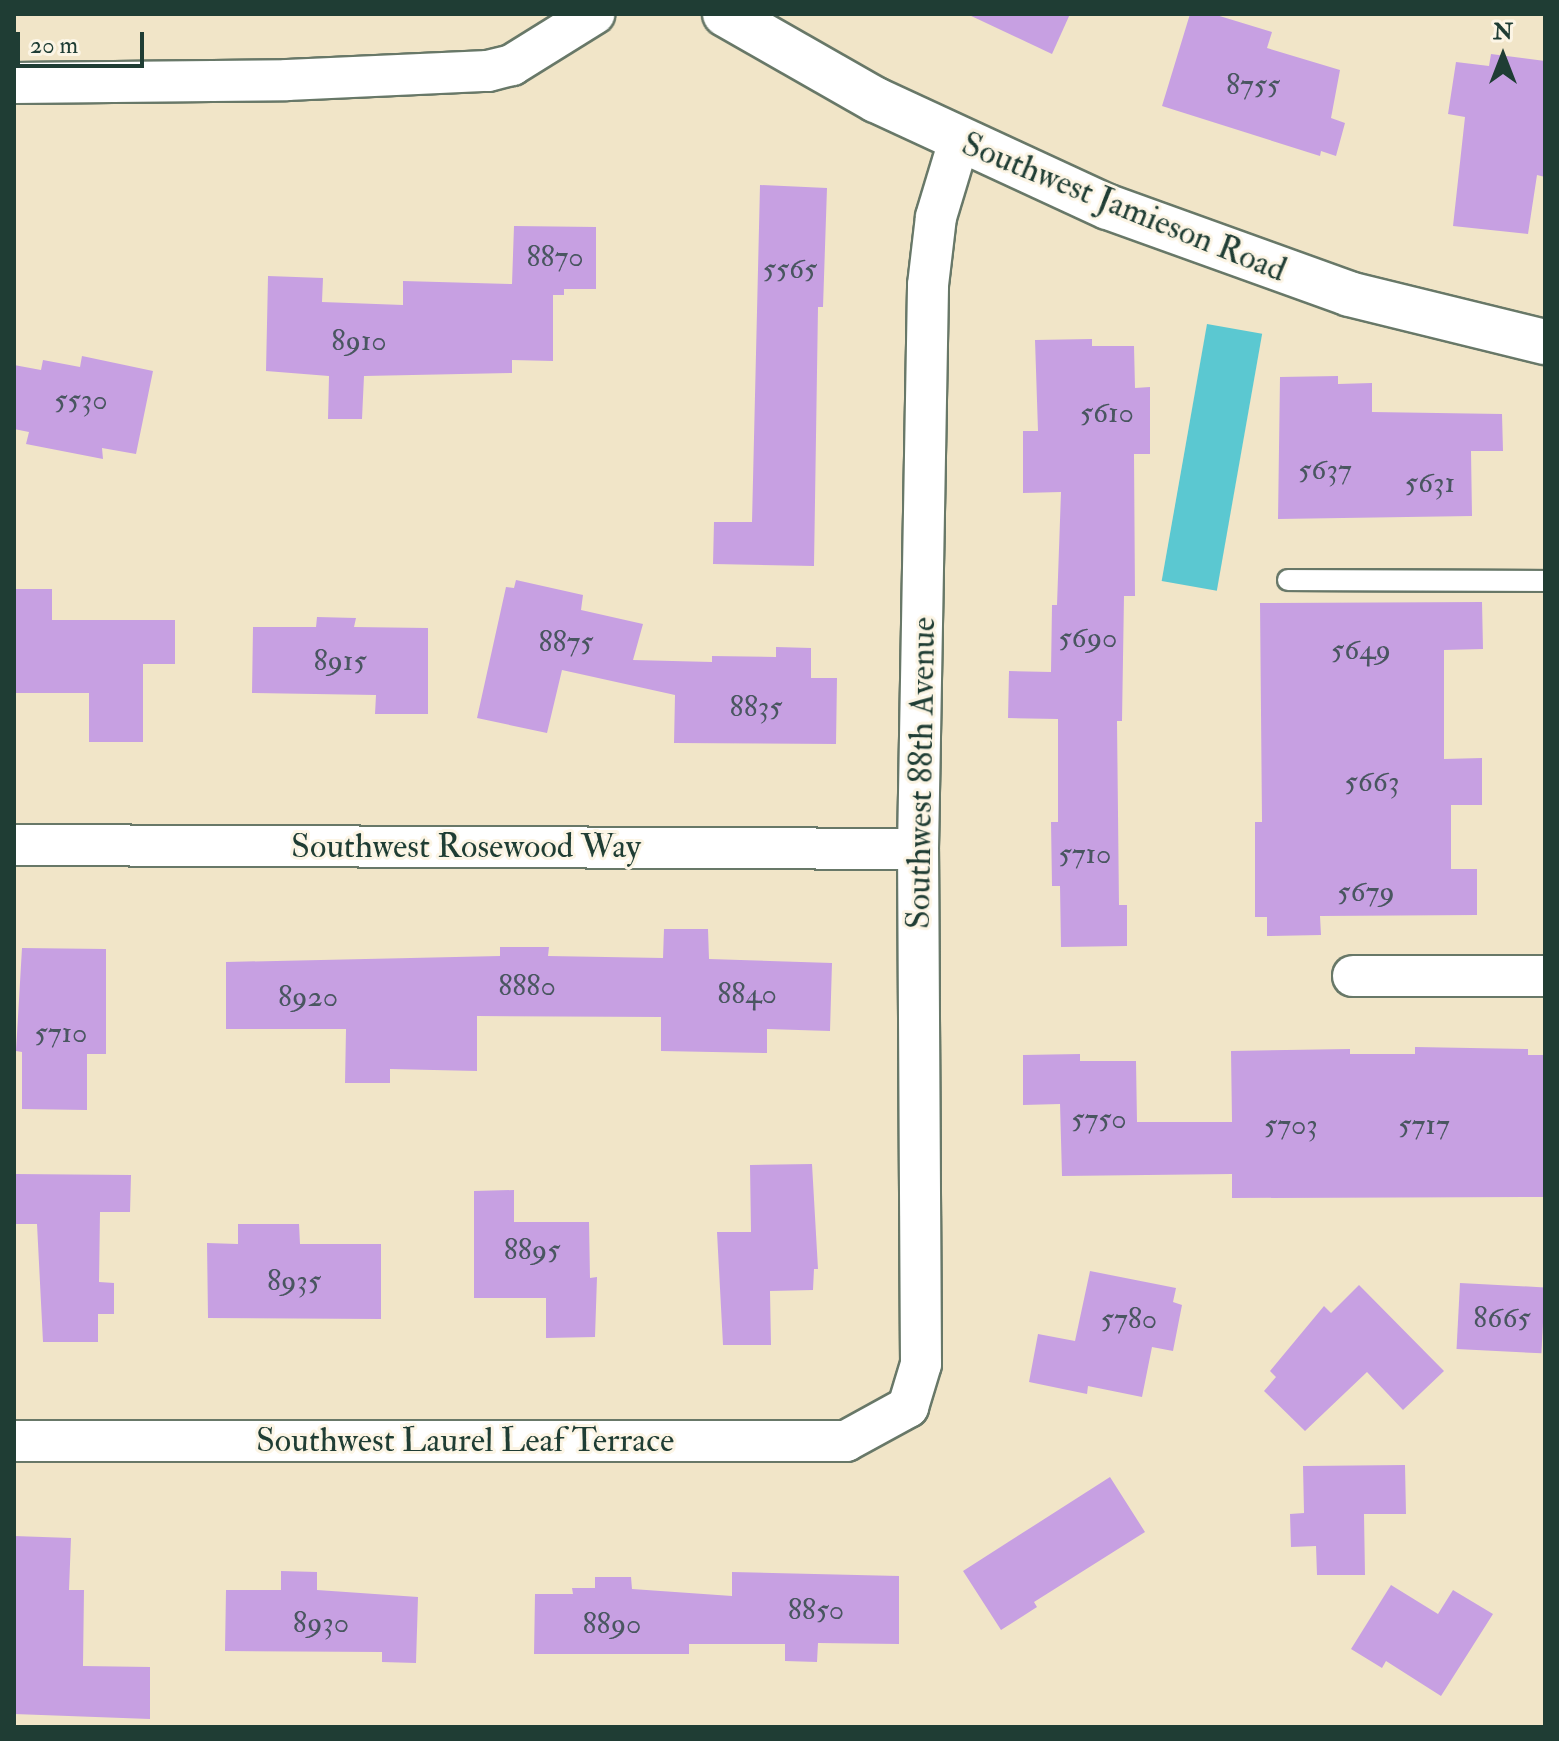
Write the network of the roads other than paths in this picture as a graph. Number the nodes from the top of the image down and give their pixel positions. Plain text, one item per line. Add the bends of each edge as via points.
1 (594, 14) edge
2 (725, 14) edge
3 (14, 83) edge
4 (959, 141) junction
5 (1545, 342) edge
6 (1288, 580) dead end
7 (1545, 581) edge
8 (14, 845) edge
9 (918, 849) junction
10 (1353, 976) dead end
11 (1545, 976) edge
12 (908, 1407) joint
13 (14, 1441) edge

1 - 3 street via 512,65 488,71
2 - 4 street, Southwest Jamieson Road
4 - 5 street, Southwest Jamieson Road via 1108,207 1266,268
4 - 9 street, Southwest 88th Avenue via 936,217 928,285
6 - 7 lane
8 - 9 street, Southwest Rosewood Way
9 - 12 street, Southwest 88th Avenue via 921,1364
10 - 11 street
12 - 13 street, Southwest Laurel Leaf Terrace via 846,1441

